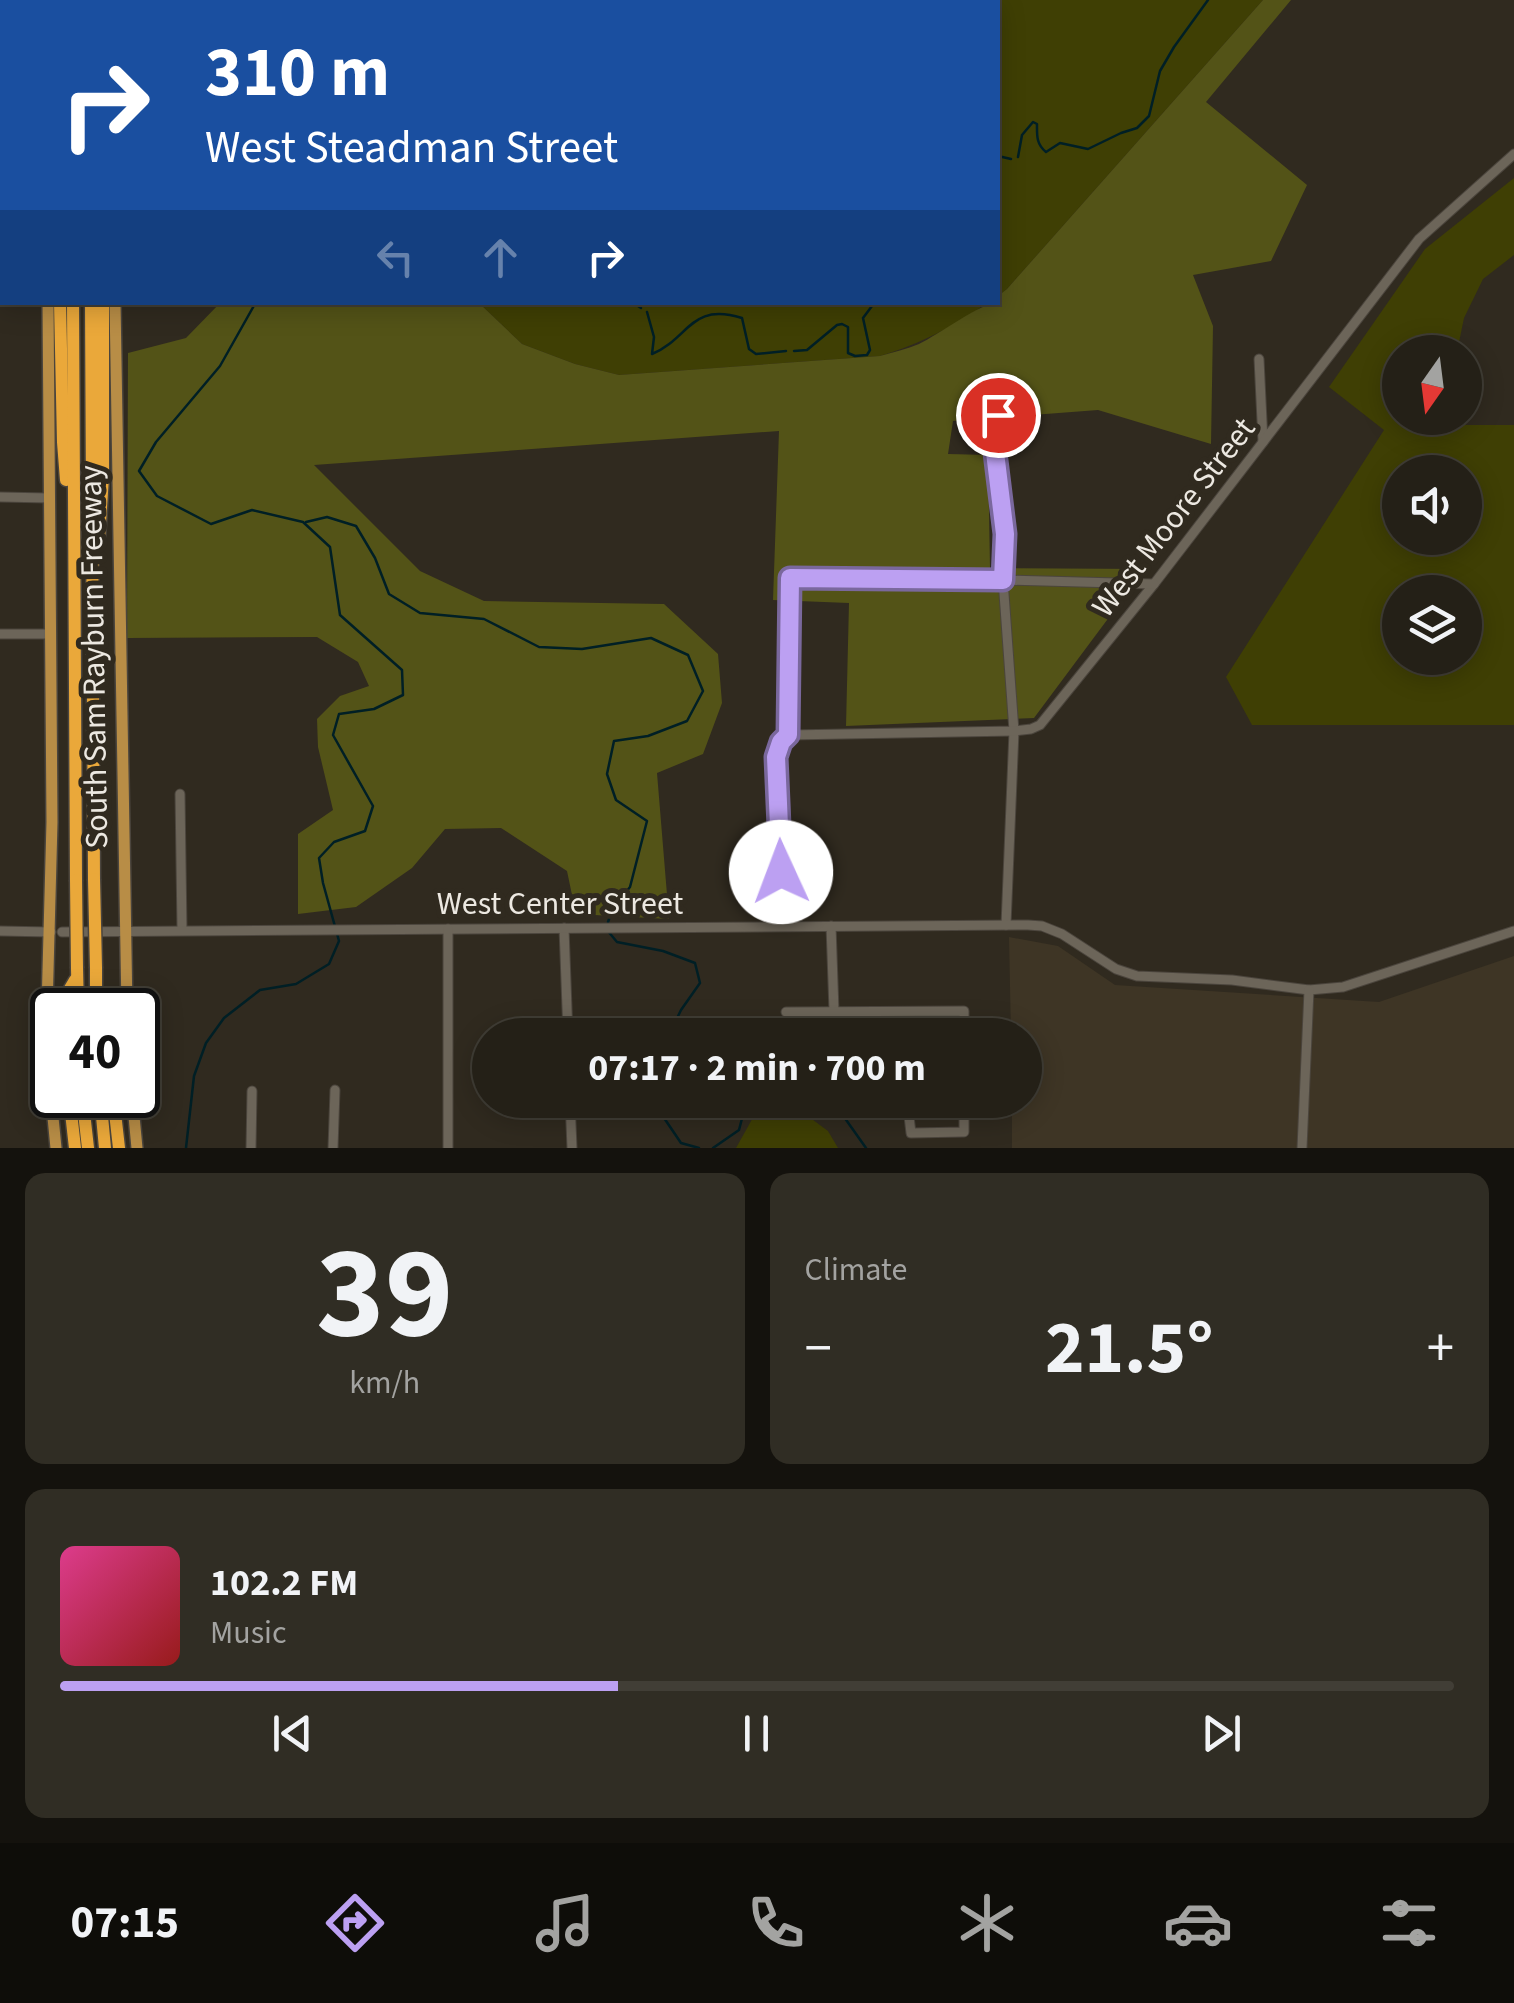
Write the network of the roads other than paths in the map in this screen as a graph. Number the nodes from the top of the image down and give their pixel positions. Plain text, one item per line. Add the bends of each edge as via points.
1 (1514, 154) edge
2 (48, 305) edge
3 (60, 305) edge
4 (73, 305) edge
5 (90, 305) edge
6 (103, 305) edge
7 (115, 305) edge
8 (1259, 359) dead end
9 (998, 415) dead end
10 (1264, 442) junction
11 (0, 497) edge
12 (49, 498) junction
13 (74, 560) junction
14 (1003, 580) junction
15 (1154, 584) junction
16 (94, 625) junction
17 (0, 634) edge
18 (50, 634) junction
19 (1014, 731) junction
20 (788, 735) junction
21 (180, 794) dead end
22 (1006, 925) junction
23 (784, 926) junction
24 (830, 926) junction
25 (564, 928) junction
26 (448, 929) junction
27 (182, 930) junction
28 (1514, 930) edge
29 (0, 931) edge
30 (125, 931) junction
31 (54, 932) junction
32 (77, 973) junction
33 (70, 988) edge
34 (77, 988) edge
35 (96, 988) edge
36 (126, 988) edge
37 (1309, 990) junction
38 (834, 1011) junction
39 (786, 1012) dead end
40 (567, 1018) edge
41 (835, 1018) edge
42 (964, 1018) edge
43 (335, 1090) dead end
44 (252, 1092) dead end
45 (72, 1118) edge
46 (85, 1118) edge
47 (102, 1118) edge
48 (116, 1118) edge
49 (135, 1118) edge
50 (571, 1118) edge
51 (909, 1118) edge
52 (964, 1118) edge
53 (56, 1148) edge
54 (75, 1148) edge
55 (88, 1148) edge
56 (105, 1148) edge
57 (119, 1148) edge
58 (138, 1148) edge
59 (251, 1148) edge
60 (333, 1148) edge
61 (448, 1148) edge
62 (572, 1148) edge
63 (1302, 1148) edge

1 - 10 street, West Moore Street via 1419,239
2 - 12 main road, South Sam Rayburn Freeway
3 - 13 highway
4 - 13 highway, South Sam Rayburn Freeway
5 - 16 highway, South Sam Rayburn Freeway
6 - 16 highway
7 - 30 main road, South Sam Rayburn Freeway
8 - 10 street
9 - 14 street via 992,428 1005,534
10 - 15 street, West Moore Street
11 - 12 street
12 - 18 main road, South Sam Rayburn Freeway
13 - 32 highway, South Sam Rayburn Freeway, bridge
14 - 15 street
14 - 19 street
14 - 20 street via 790,578
15 - 19 street, West Moore Street via 1048,717
16 - 35 highway, South Sam Rayburn Freeway, bridge
17 - 18 street
18 - 31 main road, South Sam Rayburn Freeway
19 - 20 street, West Moore Street
19 - 22 street
20 - 23 street via 776,757
21 - 27 street
22 - 24 street, West Center Street
22 - 37 street, West Center Street via 1042,926 1137,976
23 - 24 street, West Center Street
23 - 25 street, West Center Street
24 - 38 street
25 - 26 street, West Center Street
25 - 40 street
26 - 27 street, West Center Street
26 - 61 street
27 - 30 street, West Center Street
28 - 37 street, West Center Street via 1343,987
29 - 31 street, West Center Street
30 - 31 street, West Center Street
30 - 36 main road, South Sam Rayburn Freeway
31 - 53 main road, South Sam Rayburn Freeway via 46,1046
32 - 33 highway
32 - 34 highway, South Sam Rayburn Freeway
37 - 63 street
38 - 39 street
38 - 41 street
38 - 42 street via 964,1010
43 - 60 street
44 - 59 street
45 - 54 highway
46 - 55 highway
47 - 56 highway
48 - 57 highway
49 - 58 main road
50 - 62 street
51 - 52 street via 911,1133 964,1132

